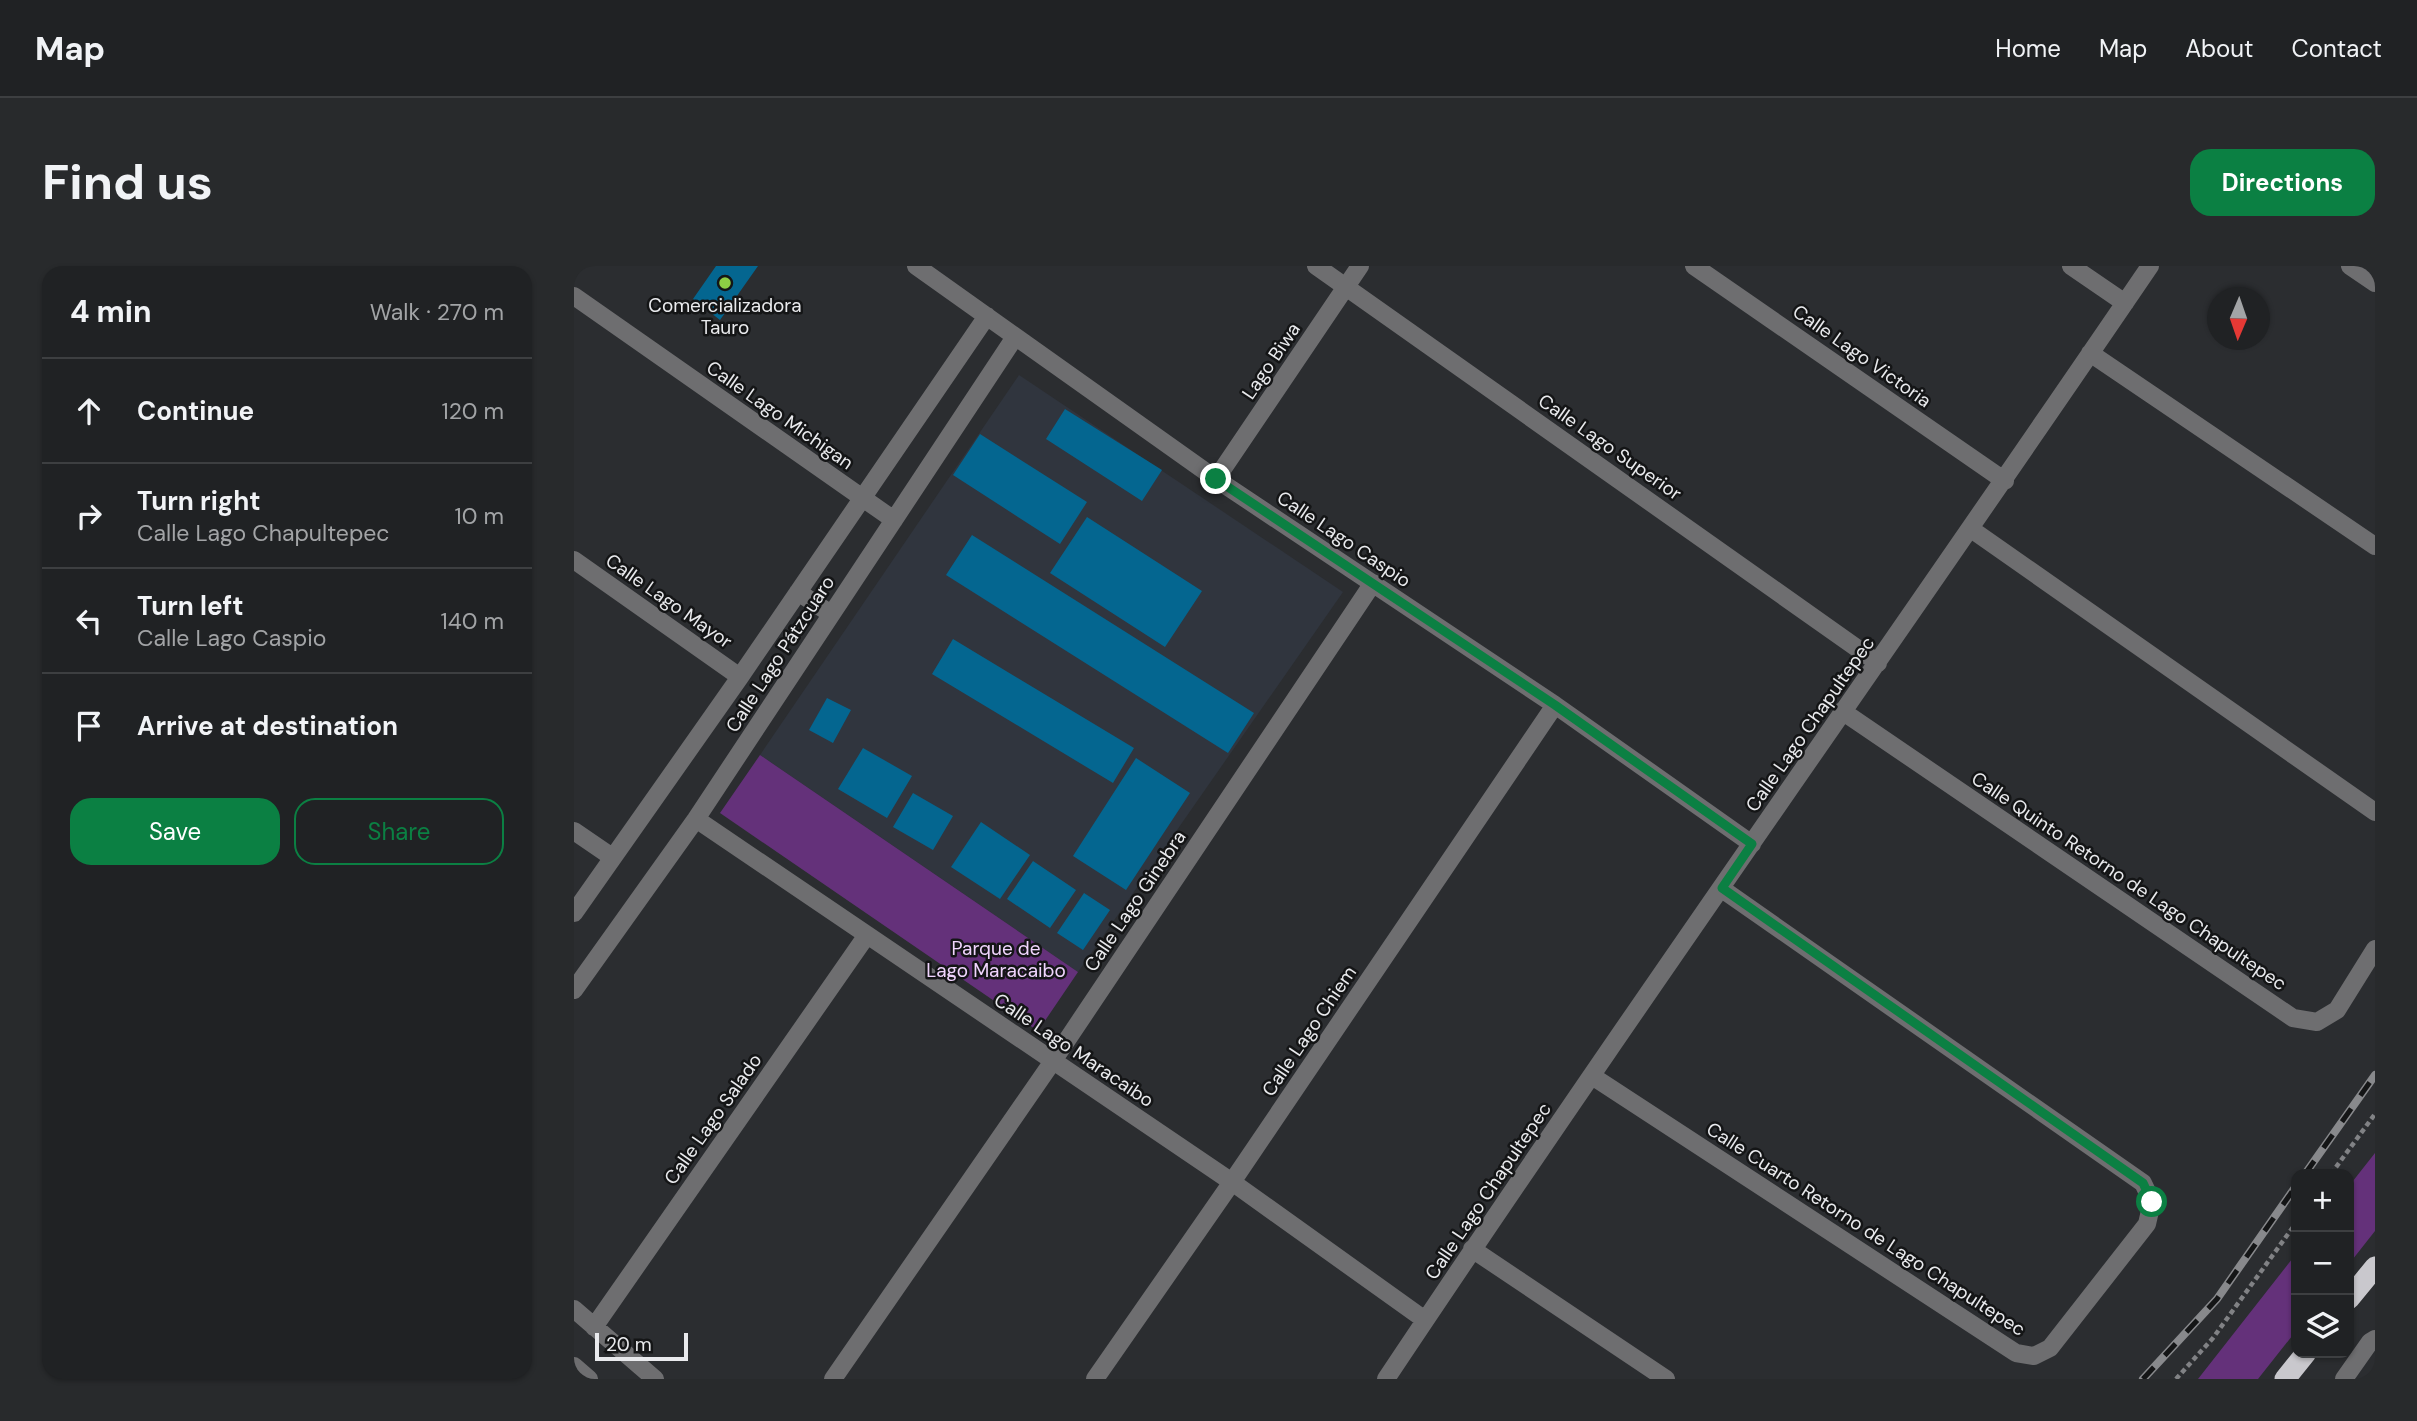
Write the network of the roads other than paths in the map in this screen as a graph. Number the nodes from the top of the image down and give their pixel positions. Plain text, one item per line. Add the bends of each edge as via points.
1 (916, 266) edge
2 (1316, 266) edge
3 (1360, 266) edge
4 (1694, 266) edge
5 (2071, 266) edge
6 (2150, 266) edge
7 (2350, 266) edge
8 (2375, 283) edge
9 (1346, 287) junction
10 (574, 296) edge
11 (2125, 303) junction
12 (987, 316) junction
13 (1015, 337) junction
14 (2090, 353) junction
15 (1216, 479) junction
16 (2005, 481) junction
17 (862, 498) junction
18 (894, 520) junction
19 (1971, 529) junction
20 (2375, 546) edge
21 (574, 560) edge
22 (1373, 583) junction
23 (798, 593) junction
24 (831, 614) junction
25 (1878, 663) junction
26 (740, 677) junction
27 (1555, 705) junction
28 (1842, 711) junction
29 (2375, 812) edge
30 (696, 819) junction
31 (574, 831) edge
32 (1752, 844) junction
33 (612, 858) junction
34 (1722, 888) junction
35 (574, 913) edge
36 (867, 935) junction
37 (2375, 950) edge
38 (574, 990) edge
39 (1053, 1061) junction
40 (1592, 1076) junction
41 (1233, 1182) junction
42 (1472, 1249) junction
43 (2372, 1271) edge
44 (2352, 1295) edge
45 (574, 1309) edge
46 (1425, 1321) junction
47 (594, 1327) junction
48 (2375, 1339) edge
49 (2302, 1358) edge
50 (574, 1366) edge
51 (589, 1379) edge
52 (655, 1379) edge
53 (833, 1379) edge
54 (1095, 1379) edge
55 (1386, 1379) edge
56 (1666, 1379) edge
57 (2286, 1379) edge
58 (2344, 1379) edge

1 - 12 street, Calle Lago Caspio
2 - 9 street, Calle Lago Superior
3 - 9 street, Lago Biwa
4 - 16 street, Calle Lago Victoria
5 - 11 street
6 - 11 street, Calle Lago Chapultepec
7 - 8 street
9 - 15 street, Lago Biwa
9 - 25 street, Calle Lago Superior
10 - 17 street, Calle Lago Michigan
11 - 14 street, Calle Lago Chapultepec
12 - 13 street, Calle Lago Caspio
12 - 17 street, Calle Lago Pátzcuaro
13 - 15 street, Calle Lago Caspio
13 - 18 street, Calle Lago Pátzcuaro
14 - 16 street, Calle Lago Chapultepec
14 - 20 street
15 - 22 street, Calle Lago Caspio
16 - 19 street, Calle Lago Chapultepec
17 - 18 street, Calle Lago Michigan
17 - 23 street, Calle Lago Pátzcuaro
18 - 24 street, Calle Lago Pátzcuaro
19 - 25 street, Calle Lago Chapultepec
19 - 29 street
21 - 26 street, Calle Lago Mayor
22 - 27 street, Calle Lago Caspio
22 - 39 street, Calle Lago Ginebra
23 - 24 street
23 - 26 street, Calle Lago Pátzcuaro
24 - 30 street, Calle Lago Pátzcuaro
25 - 28 street, Calle Lago Chapultepec
26 - 33 street, Calle Lago Pátzcuaro
27 - 32 street, Calle Lago Caspio
27 - 41 street, Calle Lago Chiem
28 - 32 street, Calle Lago Chapultepec
28 - 37 street, Calle Quinto Retorno de Lago Chapultepec via 2293,1018 2317,1022 2337,1010
30 - 36 street, Calle Lago Maracaibo
30 - 38 street, Calle Lago Pátzcuaro
31 - 33 street
32 - 34 street, Calle Lago Chapultepec
33 - 35 street, Calle Lago Pátzcuaro
34 - 40 street, Calle Lago Chapultepec
34 - 40 street, Calle Cuarto Retorno de Lago Chapultepec via 2143,1183 2152,1202 2147,1224 2050,1348 2034,1356 2016,1353
36 - 39 street, Calle Lago Maracaibo
36 - 47 street, Calle Lago Salado
39 - 41 street, Calle Lago Maracaibo
39 - 53 street, Calle Lago Ginebra
40 - 42 street, Calle Lago Chapultepec
41 - 46 street, Calle Lago Maracaibo
41 - 54 street, Calle Lago Chiem
42 - 46 street, Calle Lago Chapultepec
42 - 56 street
43 - 44 highway
45 - 47 street
46 - 55 street, Calle Lago Chapultepec
47 - 52 street
48 - 58 street
49 - 57 highway
50 - 51 street

